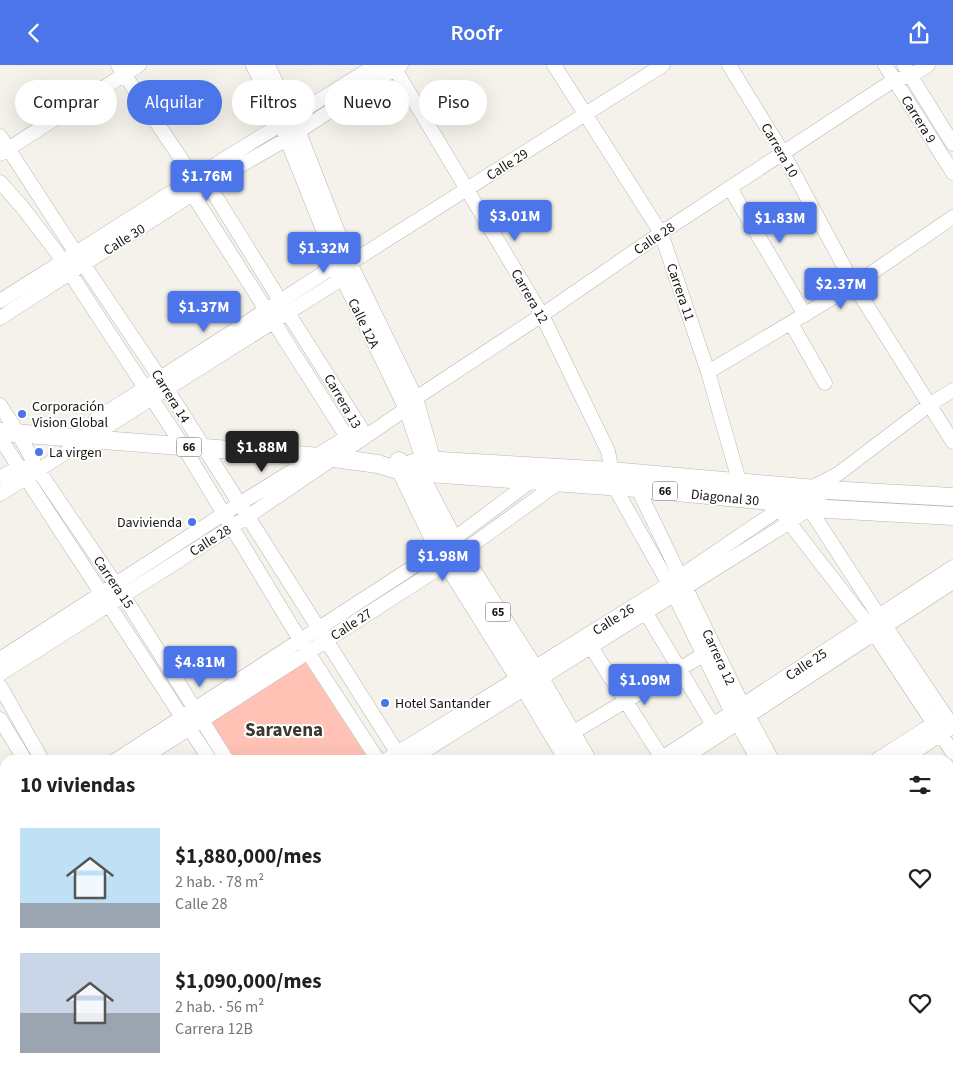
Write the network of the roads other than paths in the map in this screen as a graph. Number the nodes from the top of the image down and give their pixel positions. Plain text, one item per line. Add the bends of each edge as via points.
1 (138, 65) edge
2 (253, 65) edge
3 (268, 65) edge
4 (376, 65) edge
5 (554, 65) edge
6 (663, 65) edge
7 (729, 65) edge
8 (885, 65) edge
9 (928, 65) edge
10 (394, 66) edge
11 (906, 69) edge
12 (121, 70) edge
13 (262, 80) edge
14 (273, 80) edge
15 (894, 80) junction
16 (315, 103) edge
17 (586, 114) junction
18 (280, 125) edge
19 (288, 125) edge
20 (951, 135) edge
21 (0, 136) edge
22 (293, 136) junction
23 (934, 143) junction
24 (4, 151) edge
25 (783, 153) junction
26 (953, 173) edge
27 (194, 178) junction
28 (0, 182) edge
29 (208, 183) junction
30 (32, 187) junction
31 (730, 188) junction
32 (467, 189) junction
33 (11, 194) junction
34 (193, 195) junction
35 (953, 217) edge
36 (661, 233) junction
37 (80, 258) junction
38 (66, 268) junction
39 (342, 268) junction
40 (854, 285) junction
41 (0, 301) edge
42 (280, 301) junction
43 (288, 313) junction
44 (270, 315) junction
45 (542, 315) junction
46 (805, 315) junction
47 (0, 318) edge
48 (792, 323) junction
49 (708, 372) junction
50 (163, 383) junction
51 (825, 383) dead end
52 (953, 390) edge
53 (149, 393) junction
54 (416, 398) junction
55 (0, 405) edge
56 (403, 405) junction
57 (930, 405) junction
58 (0, 432) edge
59 (18, 433) junction
60 (356, 435) junction
61 (0, 437) edge
62 (86, 439) junction
63 (953, 442) edge
64 (183, 446) junction
65 (203, 447) junction
66 (608, 451) junction
67 (316, 457) junction
68 (334, 458) junction
69 (419, 466) junction
70 (38, 470) junction
71 (22, 472) junction
72 (838, 474) junction
73 (0, 478) edge
74 (613, 479) junction
75 (531, 481) junction
76 (634, 481) junction
77 (558, 483) junction
78 (740, 484) junction
79 (809, 489) junction
80 (827, 491) junction
81 (0, 494) edge
82 (953, 497) edge
83 (239, 504) junction
84 (784, 506) junction
85 (809, 507) junction
86 (224, 513) junction
87 (247, 517) junction
88 (951, 519) edge
89 (790, 522) junction
90 (231, 526) junction
91 (450, 551) junction
92 (953, 567) edge
93 (953, 582) edge
94 (678, 586) junction
95 (119, 589) junction
96 (101, 593) junction
97 (110, 604) junction
98 (646, 613) junction
99 (877, 625) junction
100 (318, 629) junction
101 (325, 641) junction
102 (304, 646) junction
103 (591, 647) junction
104 (704, 655) junction
105 (0, 659) edge
106 (680, 670) junction
107 (0, 674) edge
108 (529, 678) junction
109 (0, 686) edge
110 (625, 700) junction
111 (198, 714) junction
112 (740, 715) junction
113 (0, 719) edge
114 (186, 723) junction
115 (947, 723) edge
116 (713, 725) junction
117 (572, 733) junction
118 (953, 753) edge
119 (22, 755) edge
120 (39, 755) edge
121 (125, 755) edge
122 (146, 755) edge
123 (207, 755) edge
124 (224, 755) edge
125 (375, 755) edge
126 (393, 755) edge
127 (400, 755) edge
128 (417, 755) edge
129 (566, 755) edge
130 (584, 755) edge
131 (658, 755) edge
132 (666, 755) edge
133 (687, 755) edge
134 (756, 755) edge
135 (768, 755) edge
136 (886, 755) edge
137 (908, 755) edge

1 - 12 street
2 - 13 street, Calle 12A
3 - 14 street, Calle 12A
4 - 16 street, Calle 30
5 - 17 street, Carrera 11
6 - 17 street, Calle 29
7 - 25 street, Carrera 10
8 - 15 street, Carrera 9
9 - 11 street, Calle 28
10 - 22 street, Calle 30
10 - 32 street, Carrera 12
11 - 15 street, Calle 28
11 - 20 street, Carrera 9
12 - 24 street
12 - 27 street
15 - 23 street, Carrera 9
15 - 25 street, Calle 28
17 - 32 street, Calle 29
17 - 36 street, Carrera 11
18 - 27 street, Calle 30
19 - 22 street, Calle 12A
20 - 23 street
21 - 24 street, Carrera 14
22 - 29 street, Calle 30
22 - 39 street, Calle 12A
23 - 26 street, Carrera 9
24 - 30 street, Carrera 14
25 - 31 street, Calle 28
25 - 40 street, Carrera 10
27 - 29 street
27 - 34 street
27 - 37 street, Calle 30
28 - 33 street, Carrera 14
29 - 34 street, Calle 30
29 - 42 street, Carrera 13
30 - 33 street
30 - 37 street, Carrera 14
31 - 36 street, Calle 28
31 - 46 street
32 - 39 street, Calle 29
32 - 45 street, Carrera 12
33 - 38 street, Carrera 14
34 - 37 street, Calle 30
34 - 44 street, Carrera 13
35 - 40 street
36 - 45 street, Calle 28
36 - 49 street, Carrera 11
37 - 38 street, Calle 30
37 - 50 street, Carrera 14
38 - 41 street, Calle 30
38 - 47 street, Calle 30
38 - 53 street, Carrera 14
39 - 42 street, Calle 29
39 - 43 street, Calle 29 via 334,283
39 - 54 street, Calle 12A
39 - 56 street, Calle 12A
40 - 46 street
40 - 57 street, Carrera 10
42 - 43 street, Carrera 13
42 - 44 street, Calle 29
43 - 44 street, Calle 29
43 - 60 street, Carrera 13
44 - 50 street, Calle 29
44 - 60 street, Carrera 13
45 - 54 street, Calle 28
45 - 66 street, Carrera 12
46 - 48 street
48 - 49 street
48 - 51 street
49 - 78 street, Carrera 11
50 - 53 street, Calle 29
50 - 65 street, Carrera 14
52 - 57 street, Calle 26
53 - 62 street, Calle 29 via 107,427
53 - 64 street, Carrera 14
54 - 56 street, Calle 28
54 - 69 street, Calle 12A
55 - 59 street, Carrera 15
56 - 60 street, Calle 28
56 - 69 street, Calle 12A
57 - 63 street, Carrera 10
57 - 72 street, Calle 26
58 - 59 main road, Diagonal 30 / 66
59 - 62 main road, Diagonal 30 / 66
59 - 70 street, Carrera 15
60 - 67 street, Calle 28
60 - 68 street, Calle 28
61 - 71 street, Carrera 15
62 - 64 main road, Diagonal 30 / 66
62 - 70 street, Calle 29
64 - 65 main road, Diagonal 30 / 66
64 - 86 street, Carrera 14
65 - 67 main road, Diagonal 30 / 66
65 - 83 street, Carrera 14
66 - 74 street, Carrera 12
66 - 76 street, Carrera 12
67 - 68 main road, Diagonal 30 / 66
67 - 83 street, Calle 28
68 - 69 main road, Diagonal 30 / 66
68 - 87 street, Calle 28
69 - 74 main road, Diagonal 30 / 66
69 - 75 main road, Diagonal 30 / 66
69 - 91 main road, 65
70 - 71 street
70 - 95 street, Carrera 15
71 - 73 street
71 - 81 street
71 - 96 street, Carrera 15
72 - 79 street, Calle 26
72 - 80 street, Calle 26
74 - 76 main road, Diagonal 30 / 66
74 - 77 main road, Diagonal 30 / 66
74 - 94 street, Carrera 12
75 - 77 main road, Diagonal 30 / 66
75 - 91 street, Calle 27
76 - 78 main road, Diagonal 30 / 66
76 - 84 main road, Diagonal 30 / 66
76 - 94 street, Carrera 12
77 - 91 street, Calle 27
78 - 79 main road, Diagonal 30 / 66
79 - 80 main road, Diagonal 30 / 66
79 - 84 street, Calle 26
80 - 82 main road, Diagonal 30 / 66
80 - 85 street, Calle 26
83 - 86 street, Calle 28
83 - 87 street, Carrera 14
84 - 85 main road, Diagonal 30 / 66
84 - 89 street
84 - 94 street, Calle 26
85 - 88 main road, Diagonal 30 / 66
85 - 89 street, Calle 26
85 - 99 street
86 - 90 street, Carrera 14
86 - 95 street, Calle 28
87 - 90 street, Calle 28
87 - 100 street, Carrera 14
89 - 94 street, Calle 26
89 - 99 street
90 - 95 street, Calle 28
90 - 102 street, Carrera 14
91 - 100 street, Calle 27
91 - 101 street, Calle 27
91 - 108 main road, 65
92 - 99 street, Calle 25
93 - 99 street, Calle 25
94 - 98 street, Calle 26
94 - 104 street, Carrera 12
94 - 108 street, Calle 26
94 - 112 street, Carrera 12
95 - 96 street, Calle 28
95 - 97 street, Calle 28
95 - 111 street, Carrera 15
96 - 97 street, Carrera 15
96 - 105 street, Calle 28
97 - 107 street, Calle 28
97 - 114 street, Carrera 15
98 - 103 street, Calle 26
98 - 106 street
99 - 112 street, Calle 25
99 - 115 street
100 - 101 street, Carrera 14
100 - 102 street, Calle 27
101 - 102 street, Calle 27
101 - 126 street, Carrera 14
102 - 111 street, Calle 27
102 - 125 street, Carrera 14
103 - 108 street, Calle 26
103 - 110 street
104 - 106 street
104 - 112 street, Carrera 12
106 - 110 street
106 - 116 street
108 - 117 main road, 65
108 - 127 street, Calle 26
108 - 128 street, Calle 26
108 - 129 main road, 65
109 - 120 street
110 - 117 street
110 - 131 street
111 - 114 street, Calle 27
111 - 124 street, Carrera 15
112 - 116 street, Calle 25
112 - 133 street, Calle 25
112 - 134 street, Carrera 12
112 - 135 street, Carrera 12
113 - 119 street
114 - 121 street, Calle 27
114 - 122 street, Calle 27
114 - 123 street, Carrera 15
115 - 118 street
115 - 136 street
115 - 137 street
116 - 132 street, Calle 25
117 - 130 main road, 65

